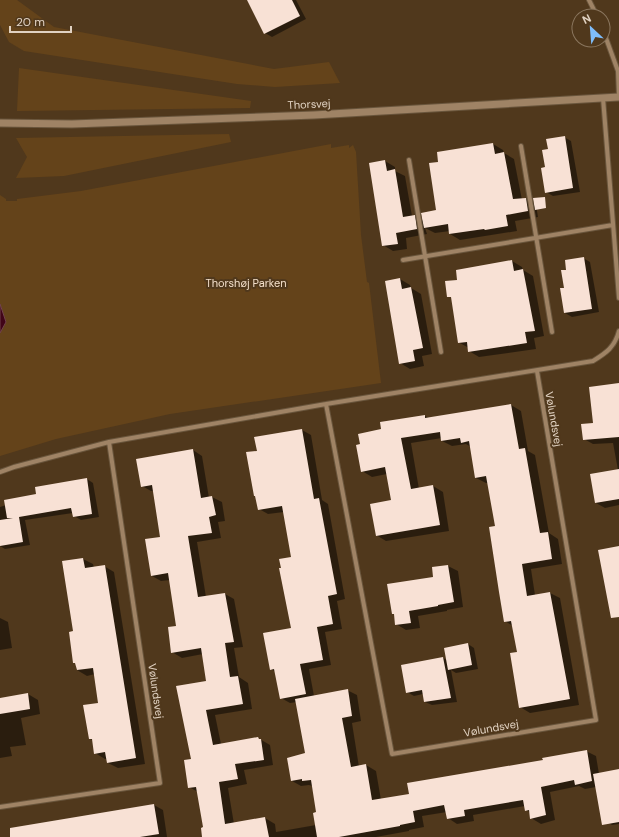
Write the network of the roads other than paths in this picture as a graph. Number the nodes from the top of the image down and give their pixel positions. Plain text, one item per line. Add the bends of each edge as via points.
1 (610, 48) edge
2 (619, 97) edge
3 (603, 98) junction
4 (0, 124) edge
5 (521, 146) dead end
6 (409, 160) dead end
7 (613, 225) junction
8 (537, 238) junction
9 (617, 241) edge
10 (425, 257) junction
11 (403, 260) dead end
12 (619, 298) edge
13 (619, 331) edge
14 (552, 332) dead end
15 (441, 352) dead end
16 (537, 371) junction
17 (326, 404) junction
18 (109, 442) junction
19 (0, 472) edge
20 (0, 807) edge

1 - 2 street via 618,71
2 - 3 street, Thorsvej
3 - 4 street, Thorsvej via 314,115 72,124
3 - 7 street
5 - 8 street
6 - 10 street
7 - 8 street
7 - 9 street
8 - 10 street
8 - 14 street
9 - 12 street
10 - 11 street
10 - 15 street
13 - 16 street via 617,339 607,352 593,361
16 - 17 street
16 - 17 street, Vølundsvej via 596,720 392,754
17 - 18 street
18 - 19 street
18 - 20 street, Vølundsvej via 160,783

